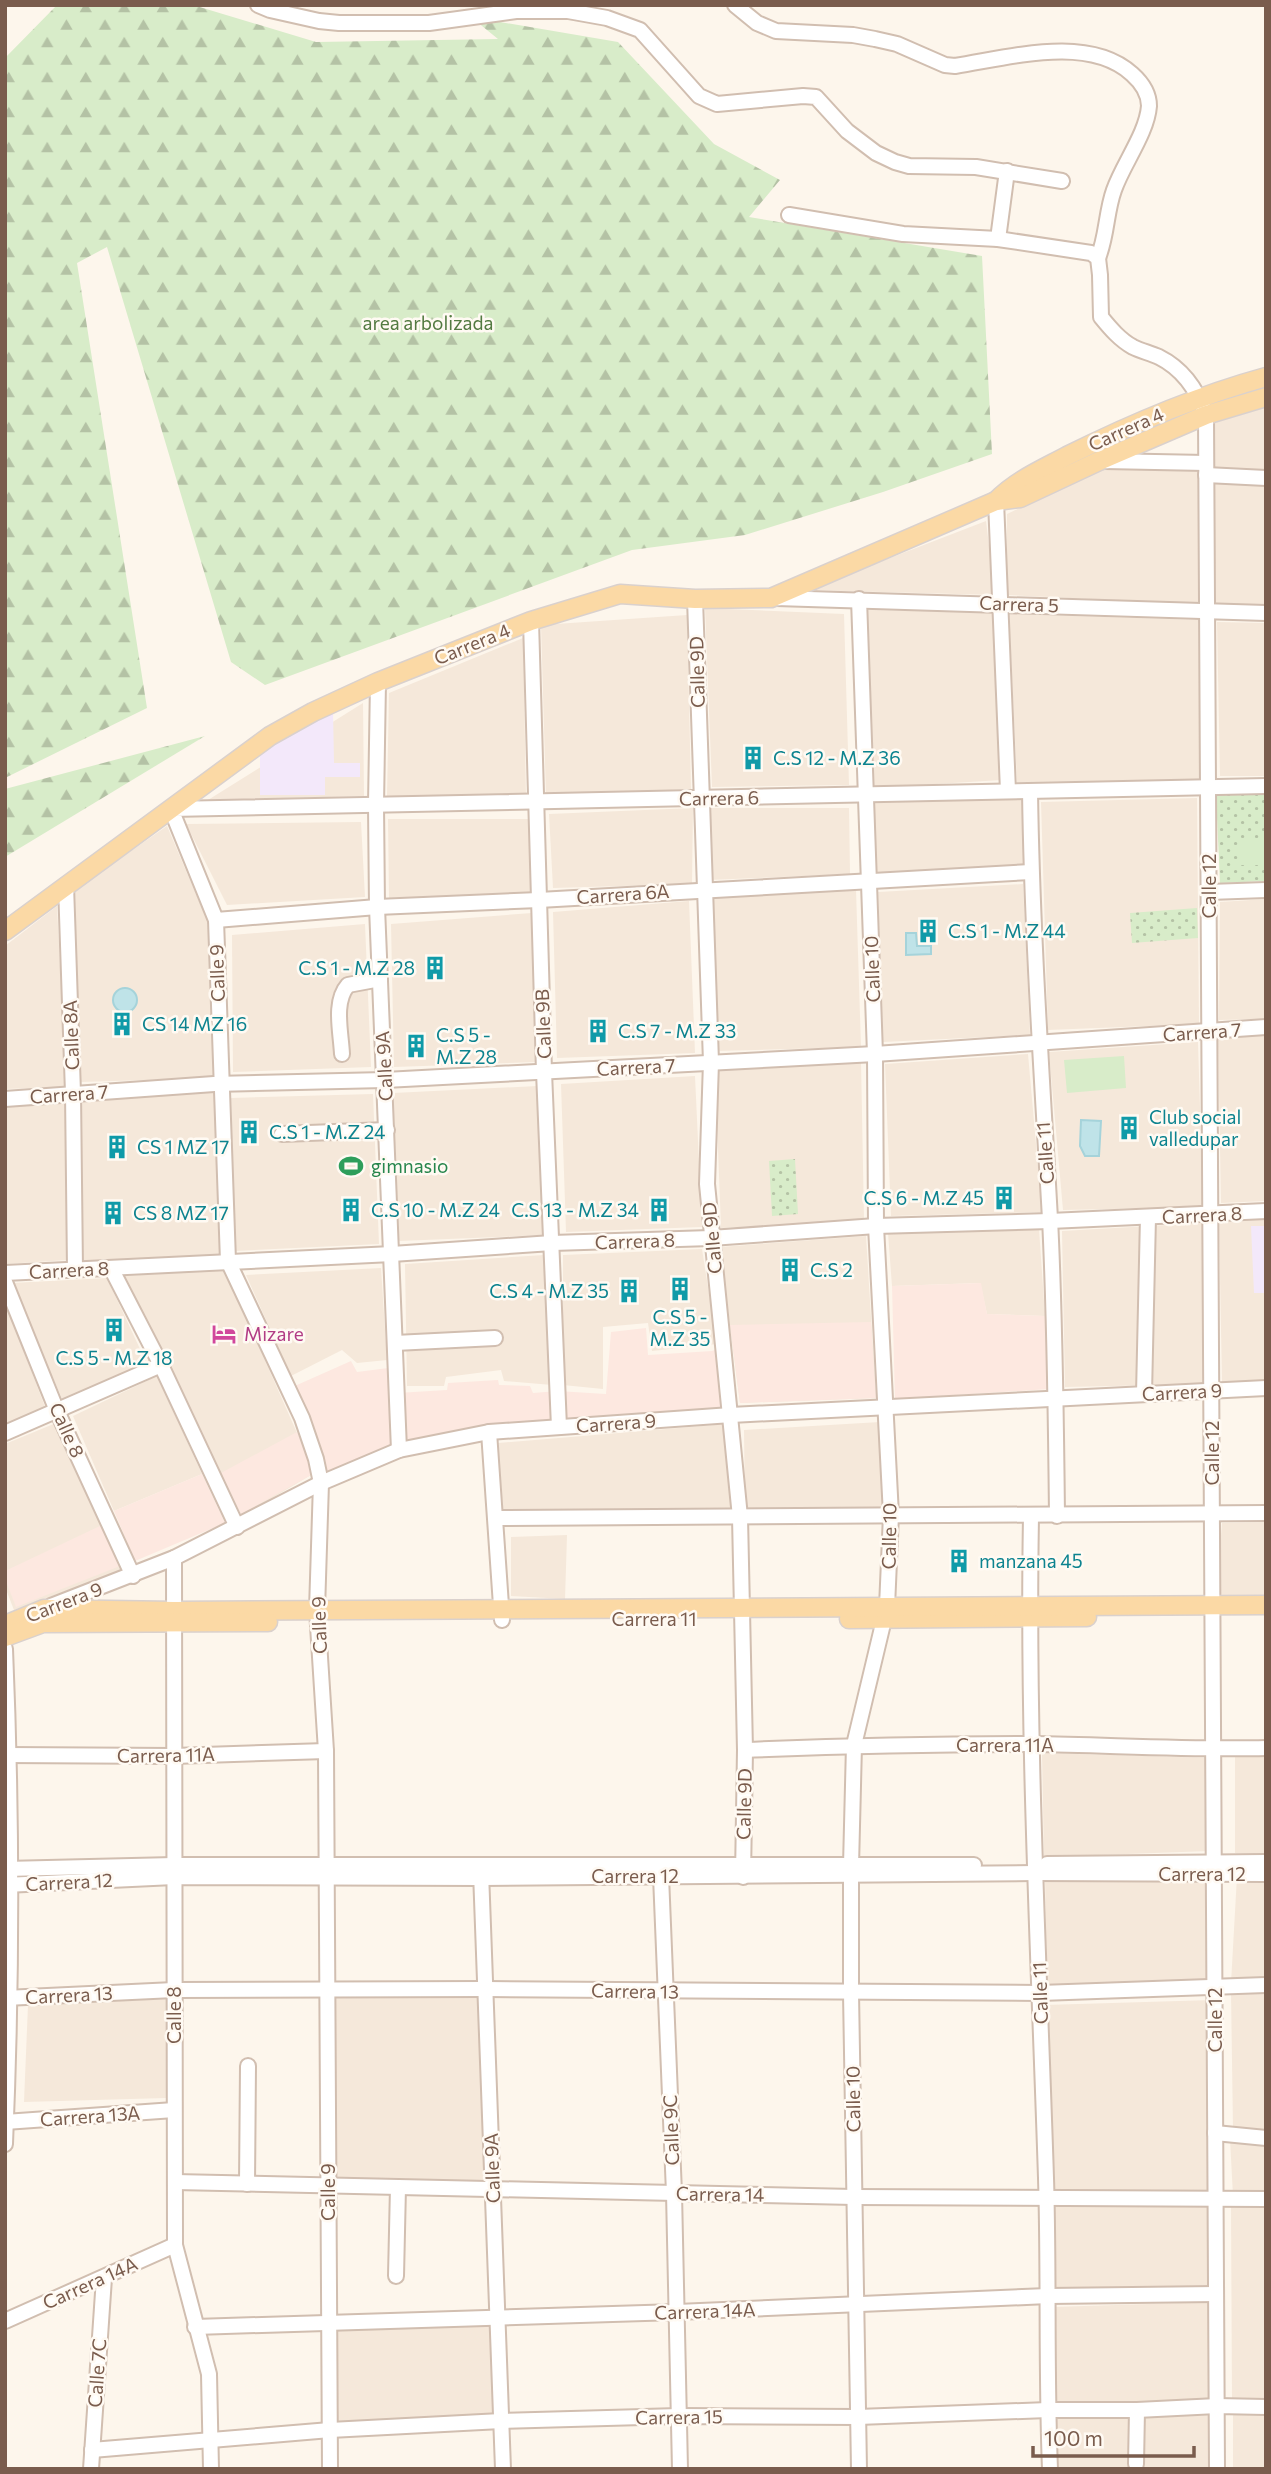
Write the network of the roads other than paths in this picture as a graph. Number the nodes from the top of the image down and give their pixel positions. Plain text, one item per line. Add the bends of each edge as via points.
1 (258, 5) edge
2 (735, 5) edge
3 (1007, 172) junction
4 (1062, 181) dead end
5 (789, 215) dead end
6 (998, 239) junction
7 (1098, 258) junction
8 (1266, 377) edge
9 (1200, 396) junction
10 (1266, 397) edge
11 (1206, 415) junction
12 (1099, 461) junction
13 (1206, 469) junction
14 (1266, 478) edge
15 (996, 502) junction
16 (771, 598) junction
17 (695, 599) junction
18 (859, 599) junction
19 (1001, 603) junction
20 (1207, 611) junction
21 (1266, 613) edge
22 (531, 621) junction
23 (378, 682) junction
24 (1266, 786) edge
25 (1208, 787) junction
26 (1008, 791) junction
27 (1030, 791) junction
28 (865, 794) junction
29 (701, 798) junction
30 (537, 802) junction
31 (376, 805) junction
32 (171, 809) junction
33 (1031, 872) junction
34 (869, 881) junction
35 (66, 885) junction
36 (706, 890) junction
37 (1266, 890) edge
38 (1209, 892) junction
39 (540, 900) junction
40 (377, 907) junction
41 (216, 920) junction
42 (5, 932) edge
43 (380, 979) junction
44 (1266, 1027) edge
45 (1209, 1031) junction
46 (1038, 1042) junction
47 (342, 1054) dead end
48 (875, 1054) junction
49 (711, 1062) junction
50 (544, 1072) junction
51 (384, 1080) junction
52 (220, 1086) junction
53 (73, 1093) junction
54 (5, 1098) edge
55 (387, 1130) junction
56 (282, 1134) dead end
57 (1266, 1211) edge
58 (1210, 1215) junction
59 (1148, 1217) junction
60 (1050, 1221) junction
61 (876, 1226) junction
62 (711, 1238) junction
63 (552, 1244) junction
64 (392, 1254) junction
65 (228, 1261) junction
66 (111, 1268) junction
67 (75, 1270) junction
68 (5, 1273) edge
69 (5, 1282) edge
70 (495, 1339) dead end
71 (395, 1343) junction
72 (161, 1365) junction
73 (1266, 1388) edge
74 (1212, 1391) junction
75 (1144, 1394) junction
76 (1056, 1399) junction
77 (885, 1407) junction
78 (57, 1411) junction
79 (731, 1415) junction
80 (559, 1427) junction
81 (489, 1432) junction
82 (5, 1433) edge
83 (399, 1450) junction
84 (321, 1483) junction
85 (1212, 1513) junction
86 (1266, 1513) edge
87 (891, 1515) junction
88 (1057, 1516) junction
89 (740, 1517) junction
90 (1031, 1517) junction
91 (497, 1518) junction
92 (237, 1527) junction
93 (174, 1558) junction
94 (133, 1576) junction
95 (1266, 1605) edge
96 (1212, 1610) junction
97 (1030, 1612) junction
98 (740, 1613) junction
99 (885, 1613) junction
100 (502, 1615) junction
101 (1266, 1615) edge
102 (43, 1616) junction
103 (317, 1616) junction
104 (174, 1618) junction
105 (6, 1624) edge
106 (5, 1649) edge
107 (1033, 1744) junction
108 (854, 1745) junction
109 (1266, 1748) edge
110 (1213, 1749) junction
111 (744, 1750) junction
112 (326, 1751) junction
113 (8, 1755) edge
114 (174, 1756) junction
115 (1266, 1862) edge
116 (8, 1869) edge
117 (1036, 1869) junction
118 (1214, 1869) junction
119 (174, 1871) junction
120 (743, 1871) junction
121 (851, 1871) junction
122 (328, 1872) junction
123 (481, 1872) junction
124 (1266, 1874) edge
125 (661, 1876) junction
126 (8, 1885) edge
127 (1266, 1985) edge
128 (1214, 1986) junction
129 (486, 1989) junction
130 (174, 1990) junction
131 (328, 1991) junction
132 (666, 1992) junction
133 (851, 1993) junction
134 (1040, 1993) junction
135 (8, 1998) edge
136 (248, 2066) dead end
137 (174, 2110) junction
138 (6, 2122) edge
139 (1215, 2133) junction
140 (1266, 2138) edge
141 (5, 2144) edge
142 (174, 2182) junction
143 (247, 2184) junction
144 (328, 2186) junction
145 (398, 2188) junction
146 (492, 2189) junction
147 (674, 2193) junction
148 (854, 2197) junction
149 (1047, 2199) junction
150 (1266, 2199) edge
151 (1216, 2200) junction
152 (175, 2245) junction
153 (396, 2276) dead end
154 (104, 2278) junction
155 (1216, 2294) junction
156 (1048, 2296) junction
157 (856, 2305) junction
158 (677, 2312) junction
159 (497, 2318) junction
160 (5, 2321) edge
161 (328, 2323) junction
162 (195, 2327) junction
163 (1217, 2406) junction
164 (1266, 2407) edge
165 (1048, 2410) junction
166 (1137, 2410) junction
167 (679, 2416) junction
168 (858, 2417) junction
169 (501, 2421) junction
170 (330, 2430) junction
171 (211, 2439) junction
172 (92, 2450) junction
173 (1136, 2464) dead end
174 (91, 2469) edge
175 (211, 2469) edge
176 (330, 2469) edge
177 (503, 2469) edge
178 (680, 2469) edge
179 (859, 2469) edge
180 (1049, 2469) edge
181 (1217, 2469) edge

1 - 3 street via 339,23 429,23 516,11 568,11 607,18 640,30 710,103 816,97 847,131 895,162
2 - 7 street via 776,31 875,39 945,65 1078,52 1107,57 1123,66 1146,92 1149,104 1147,119 1112,193
3 - 4 street
3 - 6 street
5 - 6 street via 903,234
6 - 7 street via 1079,250
7 - 9 street via 1101,317 1132,347 1185,375
8 - 9 main road, Carrera 4
9 - 11 street, Calle 12
9 - 15 main road, Carrera 4 via 1013,484
10 - 11 main road, Carrera 4
11 - 12 main road, Carrera 4
11 - 13 street, Calle 12
12 - 13 street
12 - 15 main road, Carrera 4 via 1020,499
13 - 14 street
13 - 20 street, Calle 12
15 - 16 main road, Carrera 4
15 - 19 street
16 - 17 main road, Carrera 4
16 - 18 street, Carrera 5
17 - 22 main road, Carrera 4 via 620,594
17 - 29 street, Calle 9D
18 - 19 street, Carrera 5
18 - 28 street, Calle 10
19 - 20 street, Carrera 5
19 - 26 street
20 - 21 street, Carrera 5
20 - 25 street, Calle 12
22 - 23 main road, Carrera 4
22 - 30 street, Calle 9B
23 - 31 street, Calle 9A
23 - 32 main road, Carrera 4 via 270,736
24 - 25 street, Carrera 6
25 - 27 street, Carrera 6
25 - 38 street, Calle 12
26 - 27 street, Carrera 6
26 - 28 street, Carrera 6
27 - 33 street, Calle 11
28 - 29 street, Carrera 6
28 - 34 street, Calle 10
29 - 30 street, Carrera 6
29 - 36 street, Calle 9D
30 - 31 street, Carrera 6
30 - 39 street, Calle 9B
31 - 32 street, Carrera 6
31 - 40 street, Calle 9A
32 - 35 main road, Carrera 4
32 - 41 street, Calle 9
33 - 34 street, Carrera 6A
33 - 46 street, Calle 11
34 - 36 street, Carrera 6A
34 - 48 street, Calle 10
35 - 42 main road, Carrera 4
35 - 53 street, Calle 8A
36 - 39 street, Carrera 6A
36 - 49 street, Calle 9D
37 - 38 street
38 - 45 street, Calle 12
39 - 40 street, Carrera 6A
39 - 50 street, Calle 9B
40 - 41 street, Carrera 6A
40 - 43 street, Calle 9A
41 - 52 street, Calle 9
43 - 47 street via 348,985 341,993
43 - 51 street, Calle 9A
44 - 45 street, Carrera 7
45 - 46 street, Carrera 7
45 - 58 street, Calle 12
46 - 48 street, Carrera 7
46 - 60 street, Calle 11
48 - 49 street, Carrera 7
48 - 61 street, Calle 10
49 - 50 street, Carrera 7
49 - 62 street, Calle 9D via 707,1184
50 - 51 street, Carrera 7
50 - 63 street, Calle 9B
51 - 52 street, Carrera 7
51 - 55 street, Calle 9A
52 - 53 street, Carrera 7
52 - 65 street, Calle 9
53 - 54 street, Carrera 7
53 - 67 street, Calle 8A
55 - 56 street
55 - 64 street, Calle 9A
57 - 58 street, Carrera 8
58 - 59 street, Carrera 8
58 - 74 street, Calle 12
59 - 60 street, Carrera 8
59 - 75 street
60 - 61 street, Carrera 8
60 - 76 street, Calle 11
61 - 62 street, Carrera 8
61 - 77 street, Calle 10
62 - 63 street, Carrera 8
62 - 79 street, Calle 9D
63 - 64 street, Carrera 8
63 - 80 street, Calle 9B
64 - 65 street, Carrera 8
64 - 71 street, Calle 9A
65 - 66 street, Carrera 8
65 - 84 street, Calle 9 via 302,1418
66 - 67 street, Carrera 8
66 - 72 street
67 - 68 street, Carrera 8
69 - 78 street, Calle 8
70 - 71 street
71 - 83 street, Calle 9A
72 - 78 street
72 - 92 street
73 - 74 street, Carrera 9
74 - 75 street, Carrera 9
74 - 85 street, Calle 12
75 - 76 street, Carrera 9
76 - 77 street, Carrera 9
76 - 88 street, Calle 11
77 - 79 street, Carrera 9
77 - 87 street, Calle 10
78 - 82 street
78 - 94 street, Calle 8
79 - 80 street, Carrera 9
79 - 89 street, Calle 9D
80 - 81 street, Carrera 9
81 - 83 street, Carrera 9
81 - 91 street
83 - 84 street, Carrera 9
84 - 92 street, Carrera 9
84 - 103 street, Calle 9
85 - 86 street
85 - 88 street
85 - 96 street, Calle 12
87 - 89 street
87 - 90 street
87 - 99 street, Calle 10
88 - 90 street
89 - 91 street
89 - 98 street, Calle 9D
90 - 97 street, Calle 11
91 - 100 street
92 - 93 street, Carrera 9
93 - 94 street, Carrera 9
93 - 104 street, Calle 8
94 - 102 street, Carrera 9
95 - 96 main road, Carrera 11
96 - 97 main road, Carrera 11
96 - 101 main road, Carrera 11
96 - 110 street, Calle 12
97 - 99 main road, Carrera 11
97 - 107 street, Calle 11
98 - 99 main road, Carrera 11
98 - 100 main road, Carrera 11
98 - 111 street, Calle 9D
99 - 108 street, Calle 10
100 - 103 main road, Carrera 11
102 - 104 main road, Carrera 11
102 - 105 main road, Carrera 9
103 - 104 main road, Carrera 11
103 - 112 street, Calle 9
104 - 114 street, Calle 8
106 - 113 street
107 - 108 street, Carrera 11A
107 - 110 street, Carrera 11A
107 - 117 street, Calle 11
108 - 111 street, Carrera 11A
108 - 121 street, Calle 10
109 - 110 street, Carrera 11A
110 - 118 street, Calle 12
111 - 120 street, Calle 9D
112 - 114 street, Carrera 11A
112 - 122 street, Calle 9
113 - 114 street, Carrera 11A
113 - 116 street
114 - 119 street, Calle 8
115 - 118 street, Carrera 12
116 - 119 street, Carrera 12
116 - 126 street
117 - 118 street, Carrera 12
117 - 121 street, Carrera 12
117 - 134 street, Calle 11
118 - 124 street, Carrera 12
118 - 128 street, Calle 12
119 - 122 street, Carrera 12
119 - 126 street, Carrera 12
119 - 130 street, Calle 8
120 - 121 street, Carrera 12
120 - 123 street, Carrera 12
120 - 125 street, Carrera 12
121 - 133 street, Calle 10
122 - 123 street, Carrera 12
122 - 131 street, Calle 9
123 - 125 street, Carrera 12
123 - 129 street, Calle 9A
125 - 132 street, Calle 9C
126 - 135 street
127 - 128 street, Carrera 13
128 - 134 street, Carrera 13
128 - 139 street, Calle 12
129 - 131 street, Carrera 13
129 - 132 street, Carrera 13
129 - 146 street, Calle 9A
130 - 131 street, Carrera 13
130 - 135 street, Carrera 13
130 - 137 street, Calle 8
131 - 144 street, Calle 9
132 - 133 street, Carrera 13
132 - 147 street, Calle 9C
133 - 134 street, Carrera 13
133 - 148 street, Calle 10
134 - 149 street, Calle 11
135 - 138 street
136 - 143 street
137 - 138 street, Carrera 13A
137 - 142 street, Calle 8
138 - 141 street
139 - 140 street
139 - 151 street, Calle 12
142 - 143 street, Carrera 14
142 - 152 street, Calle 8
143 - 144 street, Carrera 14
144 - 145 street, Carrera 14
144 - 161 street, Calle 9
145 - 146 street, Carrera 14
145 - 153 street
146 - 147 street, Carrera 14
146 - 159 street, Calle 9A
147 - 148 street, Carrera 14
147 - 158 street, Calle 9C
148 - 149 street, Carrera 14
148 - 157 street, Calle 10
149 - 151 street, Carrera 14
149 - 156 street, Calle 11
150 - 151 street, Carrera 14
151 - 155 street, Calle 12
152 - 154 street, Carrera 14A
152 - 162 street, Calle 8
154 - 160 street, Carrera 14A
154 - 172 street, Calle 7C
155 - 156 street, Carrera 14A
155 - 163 street, Calle 12
156 - 157 street, Carrera 14A
156 - 165 street, Calle 11
157 - 158 street, Carrera 14A
157 - 168 street, Calle 10
158 - 159 street, Carrera 14A
158 - 167 street, Calle 9C
159 - 161 street, Carrera 14A
159 - 169 street, Calle 9A
161 - 162 street, Carrera 14A
161 - 170 street, Calle 9
162 - 171 street, Calle 8 via 209,2374
163 - 164 street, Carrera 15
163 - 166 street, Carrera 15
163 - 181 street, Calle 12
165 - 166 street, Carrera 15
165 - 168 street, Carrera 15
165 - 180 street, Calle 11
166 - 173 street
167 - 168 street, Carrera 15
167 - 169 street, Carrera 15
167 - 178 street, Calle 9C
168 - 179 street, Calle 10
169 - 170 street, Carrera 15
169 - 177 street, Calle 9A
170 - 171 street, Carrera 15
170 - 176 street, Calle 9
171 - 172 street, Carrera 15
171 - 175 street, Calle 8
172 - 174 street, Calle 7C

